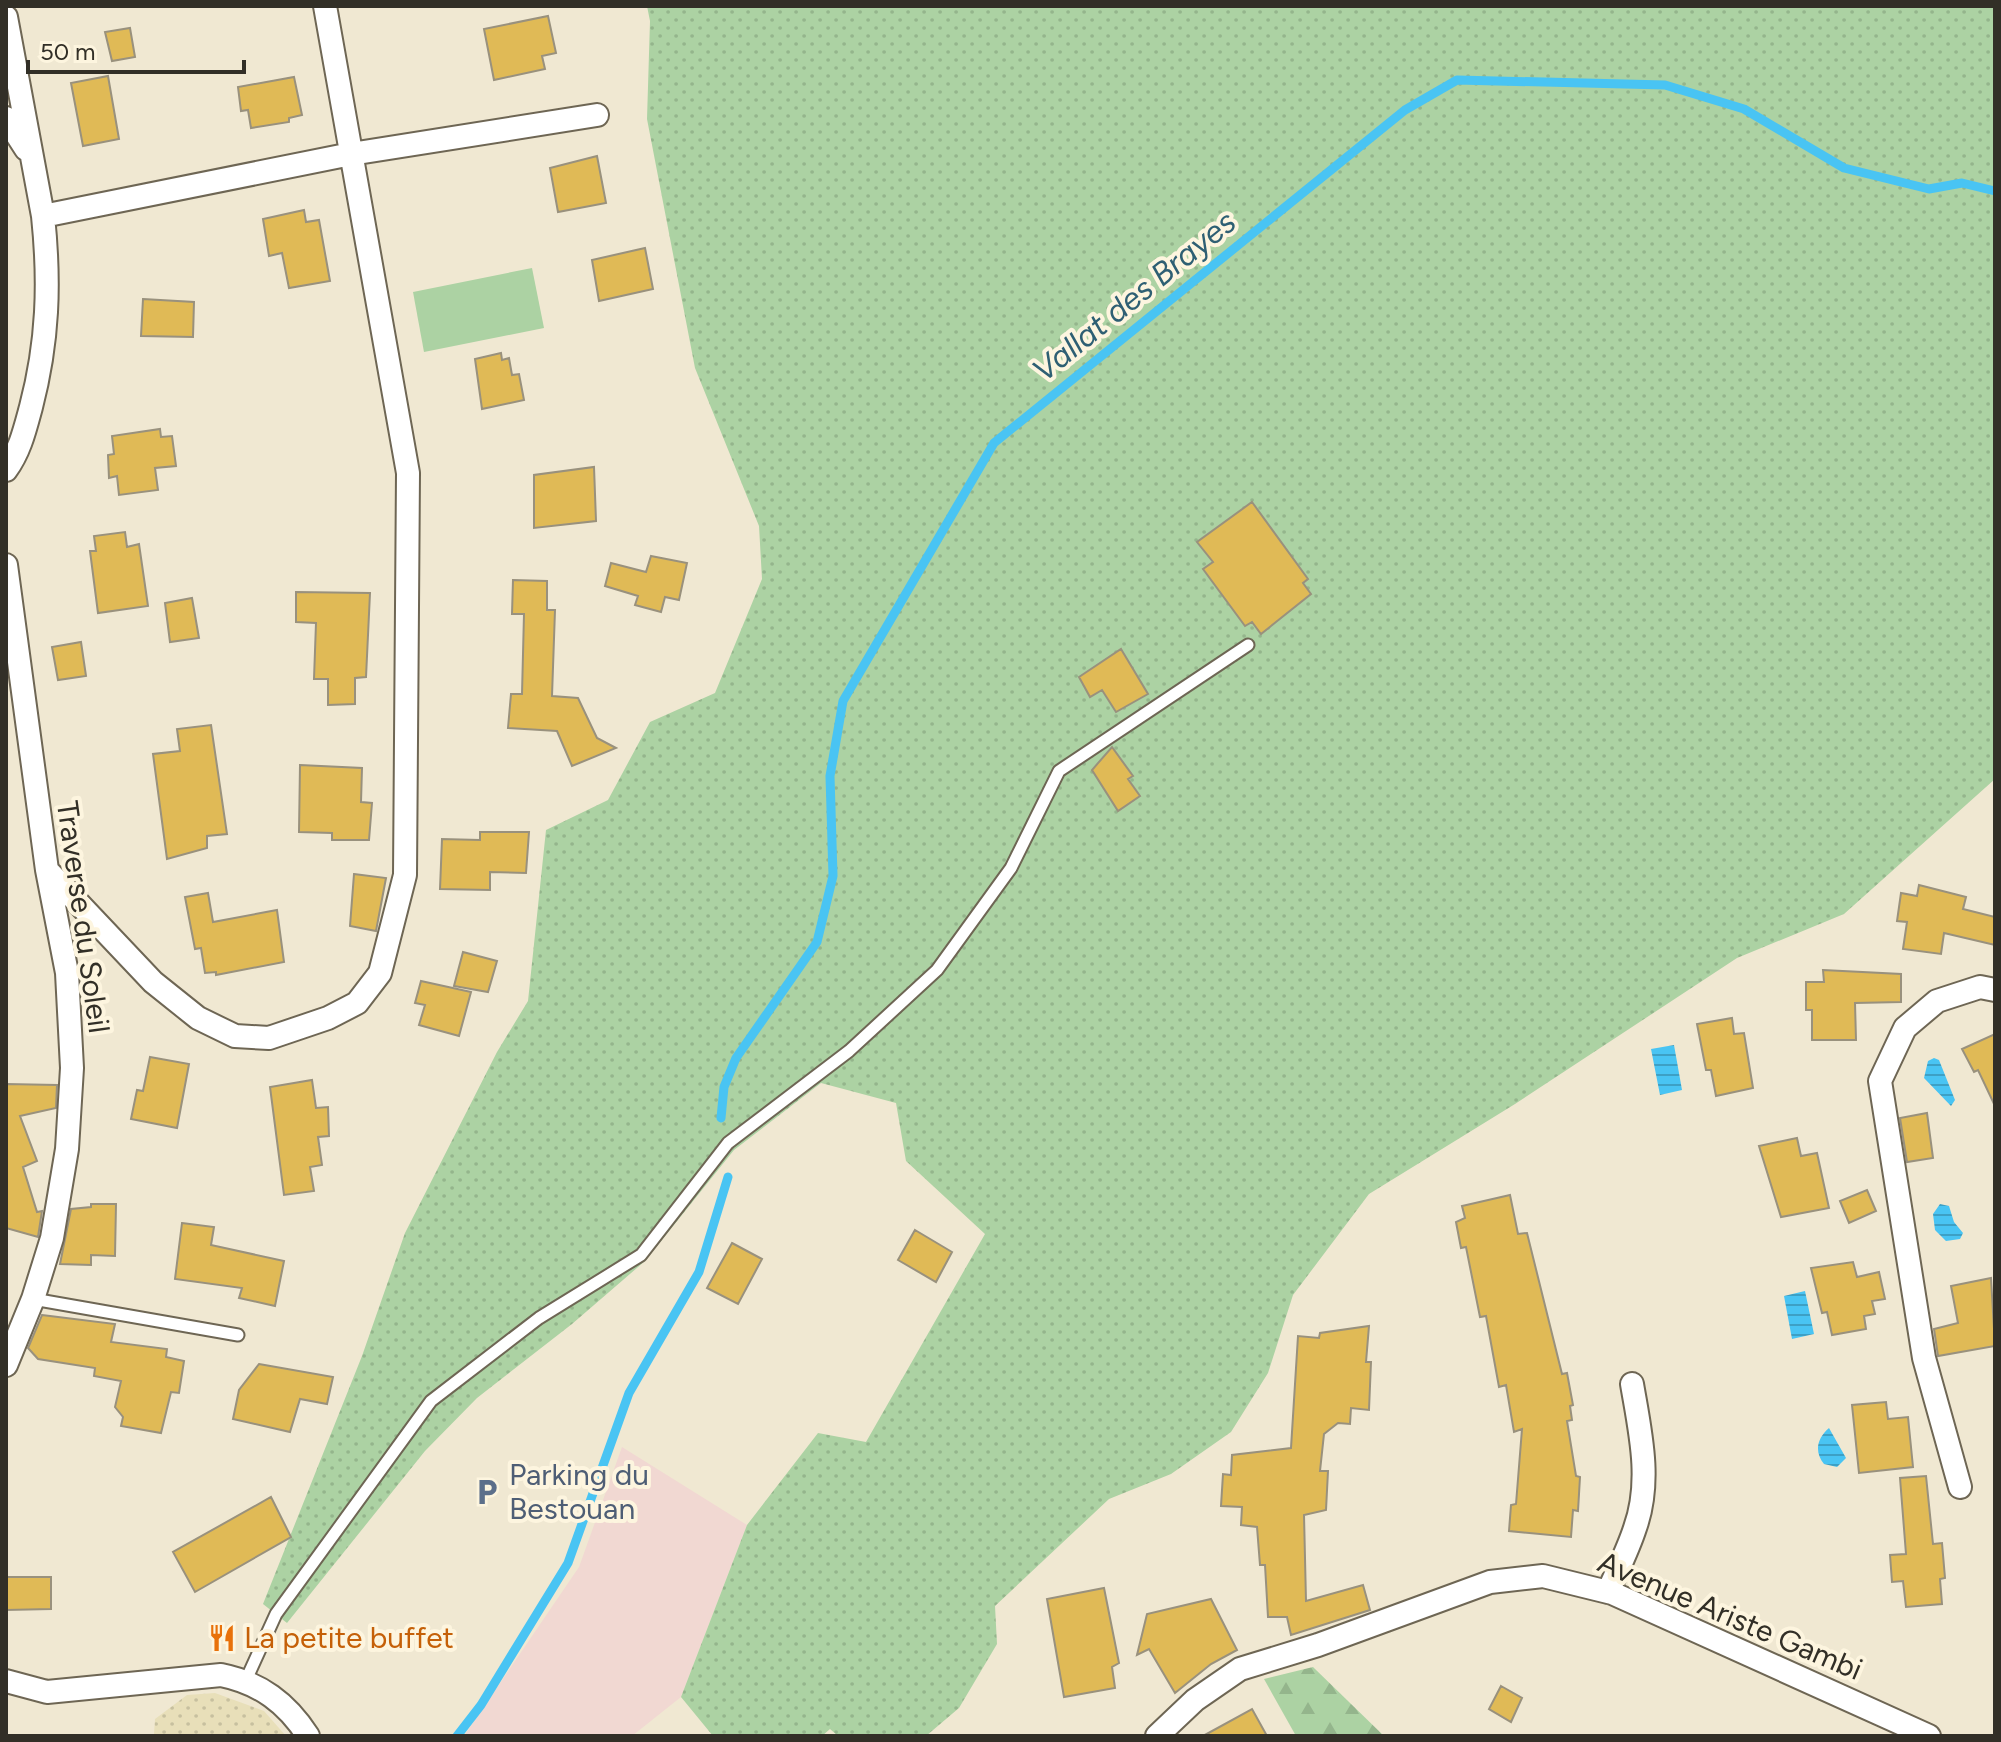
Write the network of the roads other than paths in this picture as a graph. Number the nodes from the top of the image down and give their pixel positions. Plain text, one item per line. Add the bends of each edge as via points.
1 (325, 6) edge
2 (6, 17) edge
3 (9, 56) edge
4 (597, 115) dead end
5 (6, 118) edge
6 (351, 154) junction
7 (33, 160) junction
8 (43, 216) junction
9 (6, 470) edge
10 (6, 565) edge
11 (1248, 645) dead end
12 (47, 870) junction
13 (1995, 990) edge
14 (33, 1299) junction
15 (238, 1335) dead end
16 (6, 1365) edge
17 (1632, 1384) dead end
18 (1960, 1487) dead end
19 (1608, 1592) junction
20 (246, 1680) junction
21 (6, 1681) edge
22 (308, 1736) edge
23 (1157, 1736) edge
24 (1929, 1736) edge

1 - 6 street
2 - 3 street
3 - 7 street
4 - 6 street
5 - 7 street
6 - 8 street
6 - 12 street via 408,473 405,875 380,973 357,1003 328,1018 269,1038 235,1036 198,1018 153,982
7 - 8 street
8 - 9 street via 47,335 21,444
10 - 12 street, Traverse du Soleil
11 - 20 lane via 1059,771 1011,868 937,970 849,1051 728,1143 641,1255 539,1318 431,1401 276,1614
12 - 14 street, Traverse du Soleil via 67,973 72,1068 67,1149 52,1238
13 - 18 street via 1980,987 1937,1001 1905,1028 1880,1081 1924,1358
14 - 15 lane
14 - 16 street, Traverse du Soleil
17 - 19 street via 1644,1455 1643,1494 1636,1527
19 - 23 street, Avenue Ariste Gambi via 1543,1576 1490,1582 1240,1669 1195,1700
19 - 24 street, Avenue Ariste Gambi
20 - 21 street via 203,1674 47,1692
20 - 22 street via 278,1700

